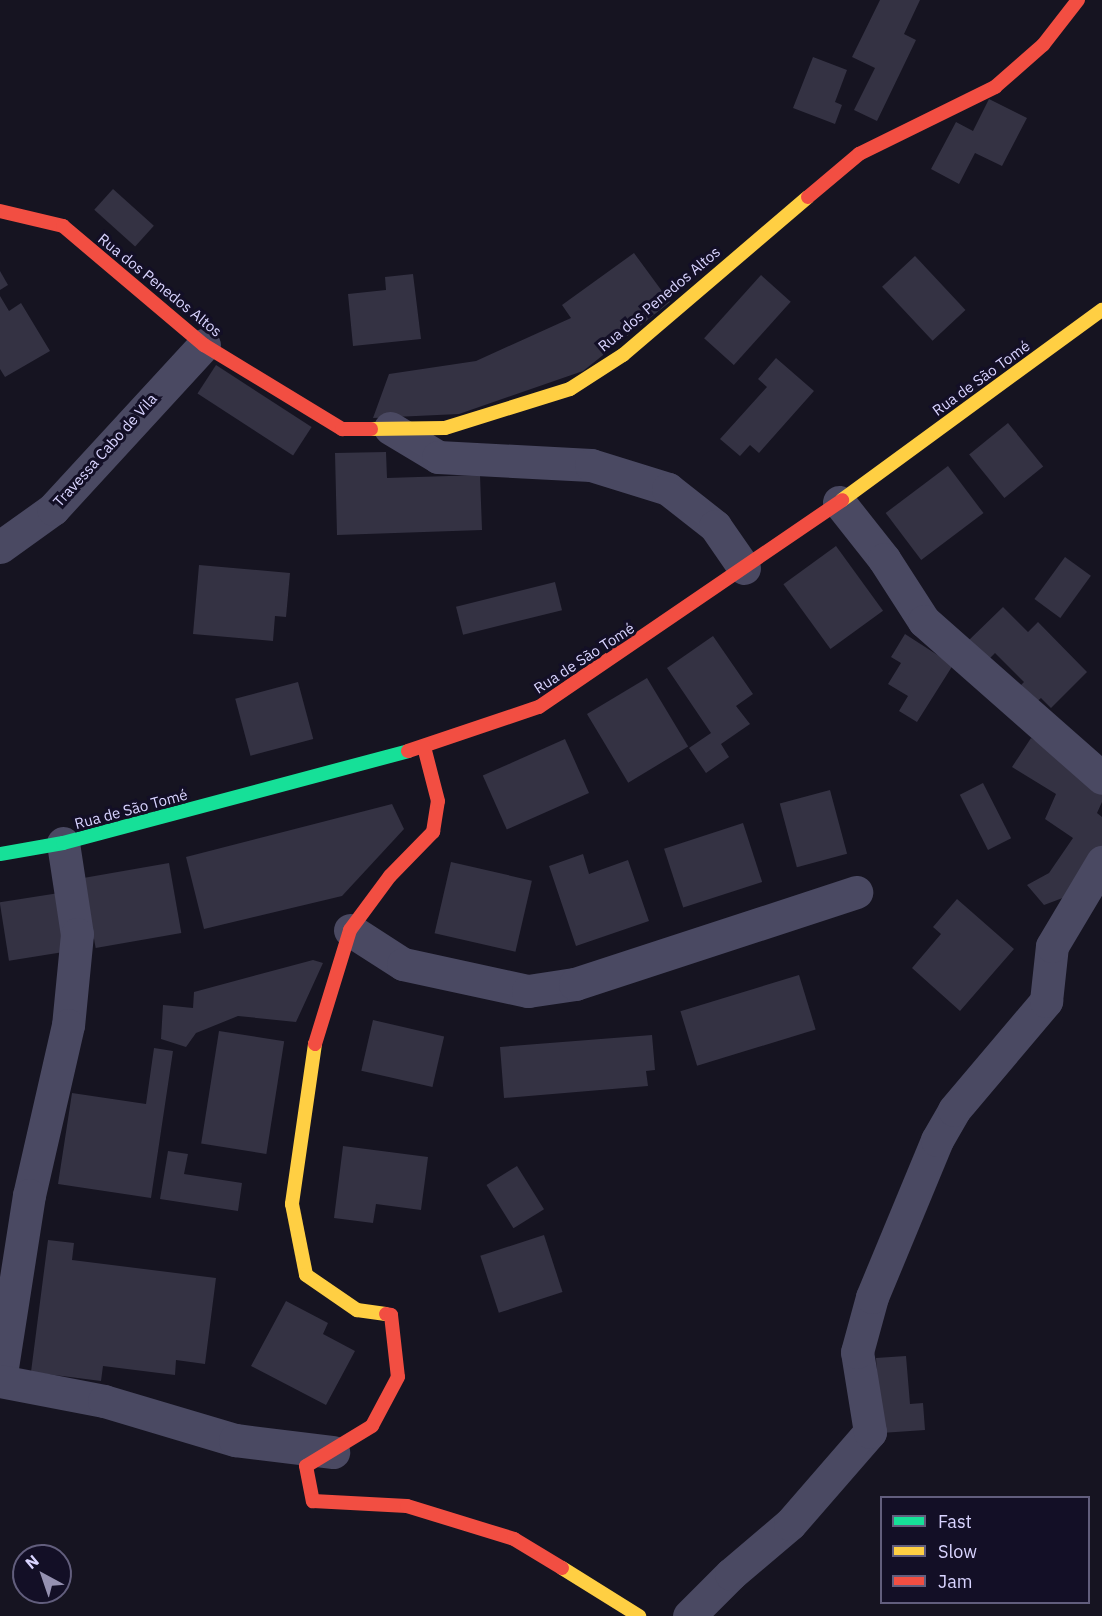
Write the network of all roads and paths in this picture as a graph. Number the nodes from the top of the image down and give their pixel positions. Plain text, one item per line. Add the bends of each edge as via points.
1 (1078, 0) edge
2 (0, 212) edge
3 (1102, 310) edge
4 (204, 345) junction
5 (390, 428) junction
6 (839, 502) junction
7 (0, 548) edge
8 (744, 568) junction
9 (424, 747) junction
10 (1102, 778) edge
11 (63, 843) junction
12 (0, 854) edge
13 (1102, 862) edge
14 (856, 892) dead end
15 (350, 930) junction
16 (333, 1452) junction
17 (639, 1616) edge
18 (689, 1616) edge

1 - 5 street, Rua dos Penedos Altos via 1043,45 995,87 859,154 623,354 570,389 445,428
2 - 4 street, Rua dos Penedos Altos via 63,226
3 - 6 street, Rua de São Tomé
4 - 5 street, Rua dos Penedos Altos via 342,429
4 - 7 street, Travessa Cabo de Vila via 53,509
5 - 8 street via 438,457 591,465 668,489 715,526
6 - 8 street, Rua de São Tomé
6 - 10 street via 884,559 924,621
8 - 9 street, Rua de São Tomé via 539,707
9 - 11 street, Rua de São Tomé
9 - 15 street via 438,801 433,832 390,876
11 - 12 street, Rua de São Tomé
11 - 16 street via 77,934 68,1024 28,1195 0,1381 104,1401 235,1440
13 - 18 street via 1052,946 1046,1001 954,1110 937,1140 872,1297 857,1352 870,1432 790,1524
14 - 15 street via 575,984 528,991 404,964
15 - 16 street via 316,1036 292,1204 306,1275 357,1310 391,1315 398,1377 372,1426
16 - 17 street via 306,1466 313,1501 407,1506 514,1539

